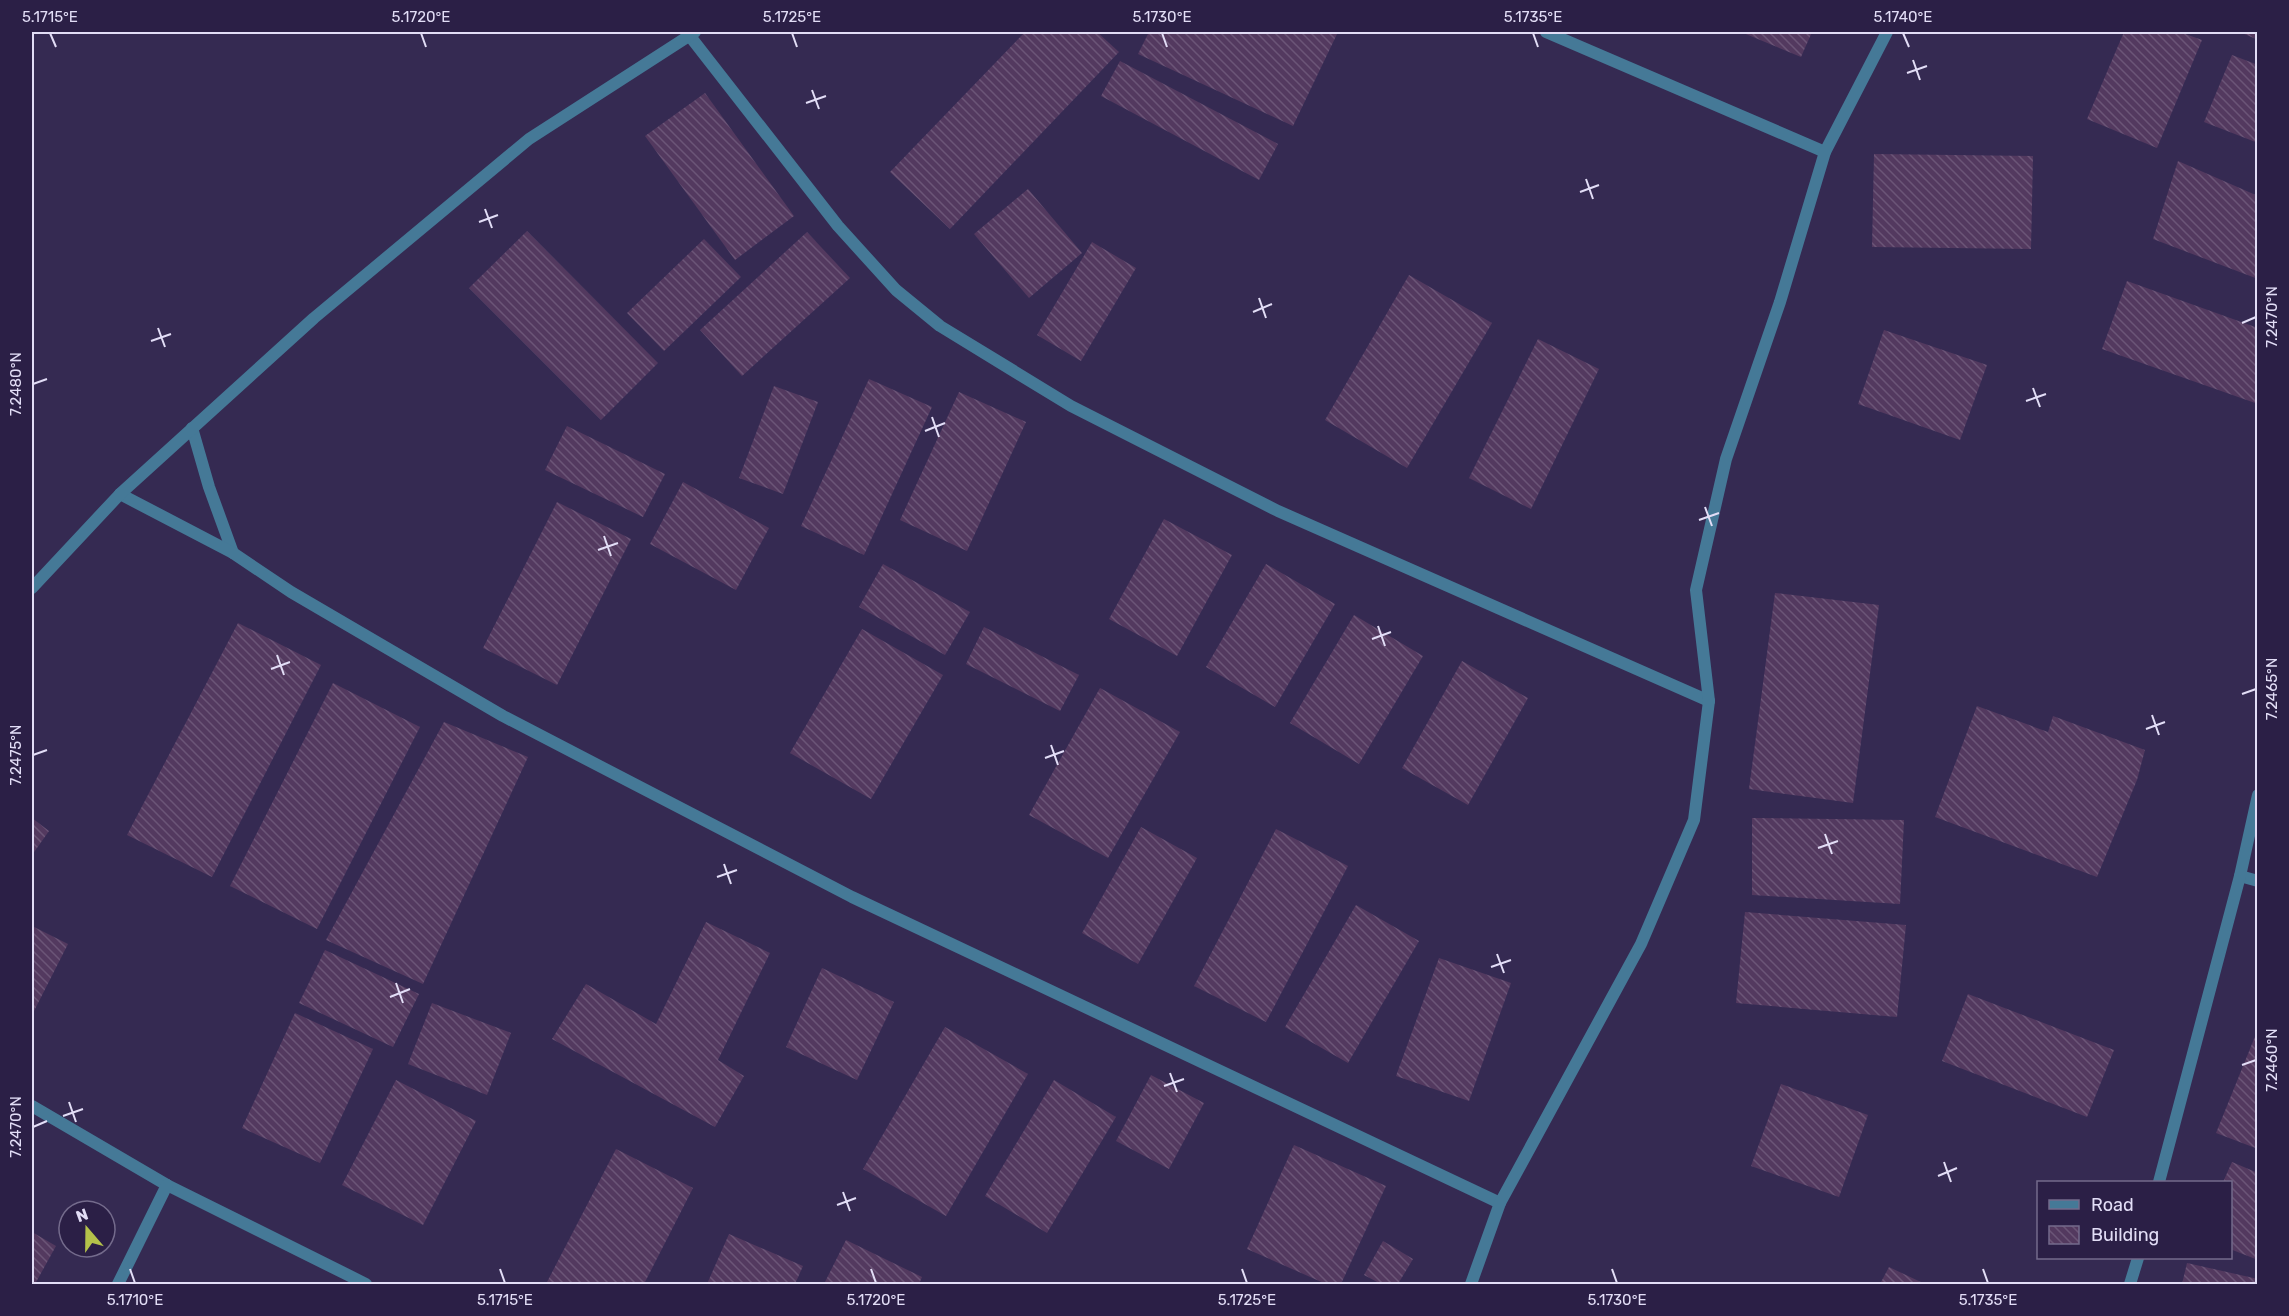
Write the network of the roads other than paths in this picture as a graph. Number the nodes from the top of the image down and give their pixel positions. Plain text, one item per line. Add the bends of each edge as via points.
1 (1546, 32) edge
2 (1887, 32) edge
3 (692, 33) edge
4 (1825, 152) junction
5 (192, 428) junction
6 (120, 494) junction
7 (233, 553) junction
8 (32, 588) edge
9 (1709, 701) junction
10 (2258, 795) edge
11 (2240, 876) junction
12 (2258, 882) edge
13 (32, 1106) edge
14 (2158, 1181) edge
15 (167, 1185) junction
16 (1500, 1203) junction
17 (2137, 1259) edge
18 (118, 1284) edge
19 (366, 1284) edge
20 (1471, 1284) edge
21 (2130, 1284) edge

1 - 4 street
2 - 4 street
3 - 5 street via 529,139 314,318
3 - 9 street via 838,226 896,290 940,326 1071,406 1278,511
4 - 9 street via 1780,302 1726,459 1696,590
5 - 6 street
5 - 7 street
6 - 7 street
6 - 8 street
7 - 16 street via 291,592 504,716 852,897
9 - 16 street via 1694,820 1641,944
10 - 11 street
11 - 12 street
11 - 14 street
13 - 15 street
15 - 18 street
15 - 19 street
16 - 20 street
17 - 21 street

